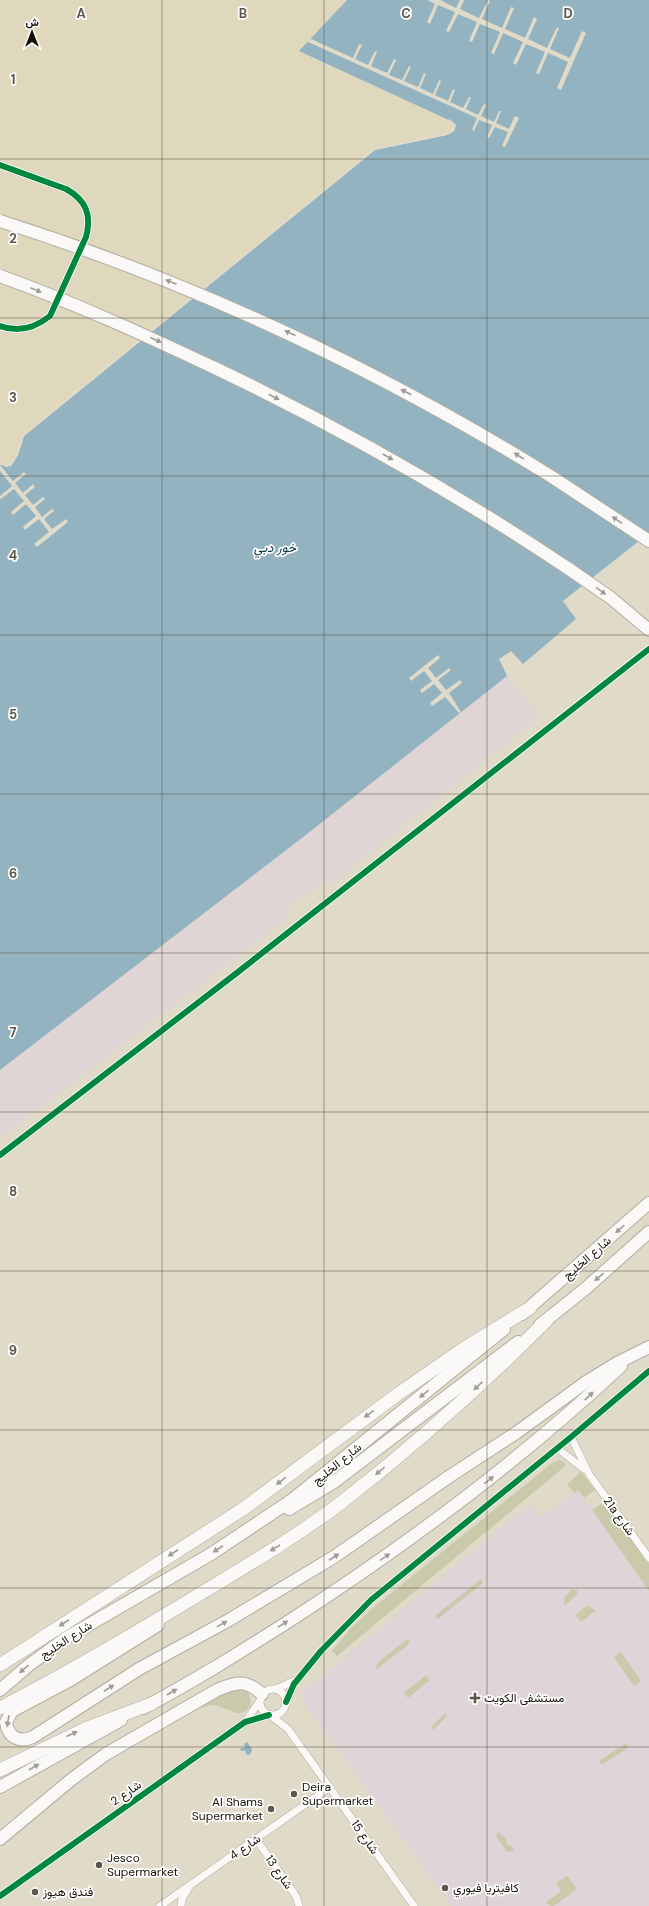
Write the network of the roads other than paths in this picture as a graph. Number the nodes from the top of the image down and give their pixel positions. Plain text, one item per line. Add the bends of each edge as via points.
1 (0, 165) edge
2 (0, 221) edge
3 (0, 276) edge
4 (0, 326) edge
5 (649, 541) edge
6 (649, 630) edge
7 (649, 649) edge
8 (0, 1155) edge
9 (649, 1203) edge
10 (649, 1232) edge
11 (530, 1308) junction
12 (547, 1320) junction
13 (649, 1340) edge
14 (649, 1347) edge
15 (633, 1355) junction
16 (649, 1371) edge
17 (571, 1437) junction
18 (557, 1448) junction
19 (588, 1474) junction
20 (262, 1520) junction
21 (649, 1558) edge
22 (177, 1608) junction
23 (0, 1665) edge
24 (298, 1679) junction
25 (0, 1690) edge
26 (266, 1694) junction
27 (151, 1704) junction
28 (285, 1705) junction
29 (0, 1708) edge
30 (270, 1715) junction
31 (245, 1722) junction
32 (288, 1729) junction
33 (0, 1770) edge
34 (0, 1787) edge
35 (330, 1787) junction
36 (20, 1823) junction
37 (0, 1839) edge
38 (256, 1839) junction
39 (0, 1845) edge
40 (192, 1884) junction
41 (0, 1896) edge
42 (160, 1906) edge
43 (181, 1906) edge
44 (299, 1906) edge
45 (414, 1906) edge

1 - 4 street via 76,195 86,209 89,226 50,316 28,329 16,330
5 -> 2 main road, bridge via 552,477 418,398 279,328 136,268
3 -> 6 main road, bridge via 155,339 345,433 418,474 546,553 606,594
7 - 8 street via 244,968
9 -> 11 main road, شارع الخليج
10 -> 12 main road
11 -> 20 main road, شارع الخليج via 321,1478
11 -> 23 highway via 463,1349 398,1394 243,1509
12 - 20 main road via 334,1482 297,1505
12 -> 22 highway via 462,1402 353,1493 277,1547
13 - 15 main road
14 - 15 main road
22 -> 15 main road via 143,1636 72,1679 12,1711 6,1722 11,1735 19,1740 33,1737 139,1669 229,1620 334,1557 586,1382
27 -> 15 main road via 306,1610 425,1528 543,1436
16 - 17 street
17 - 18 street
17 - 19 street, 21a شارع
18 - 19 street, 21a شارع
18 - 24 street via 372,1600 337,1633
19 - 21 street, 21a شارع
20 -> 25 main road, شارع الخليج via 159,1585 66,1638
22 - 29 highway
24 - 26 street
24 - 28 street
26 - 28 street via 283,1694
26 - 30 street via 262,1710
26 - 31 street, شارع 2
26 - 36 main road via 243,1683 218,1690 106,1754
33 -> 27 highway via 87,1728
34 -> 27 main road
28 - 30 street via 279,1713
28 - 32 street, شارع 15
30 - 31 street, شارع 2
30 - 32 street, شارع 15
31 - 41 street, شارع 2
32 - 35 street, شارع 15
35 - 38 street, شارع 4
35 - 45 street, شارع 15
36 - 37 main road
36 - 39 main road
38 - 40 street, شارع 4
38 - 44 street, شارع 13 via 296,1896
40 - 42 street, شارع 4
40 - 43 street via 186,1891

